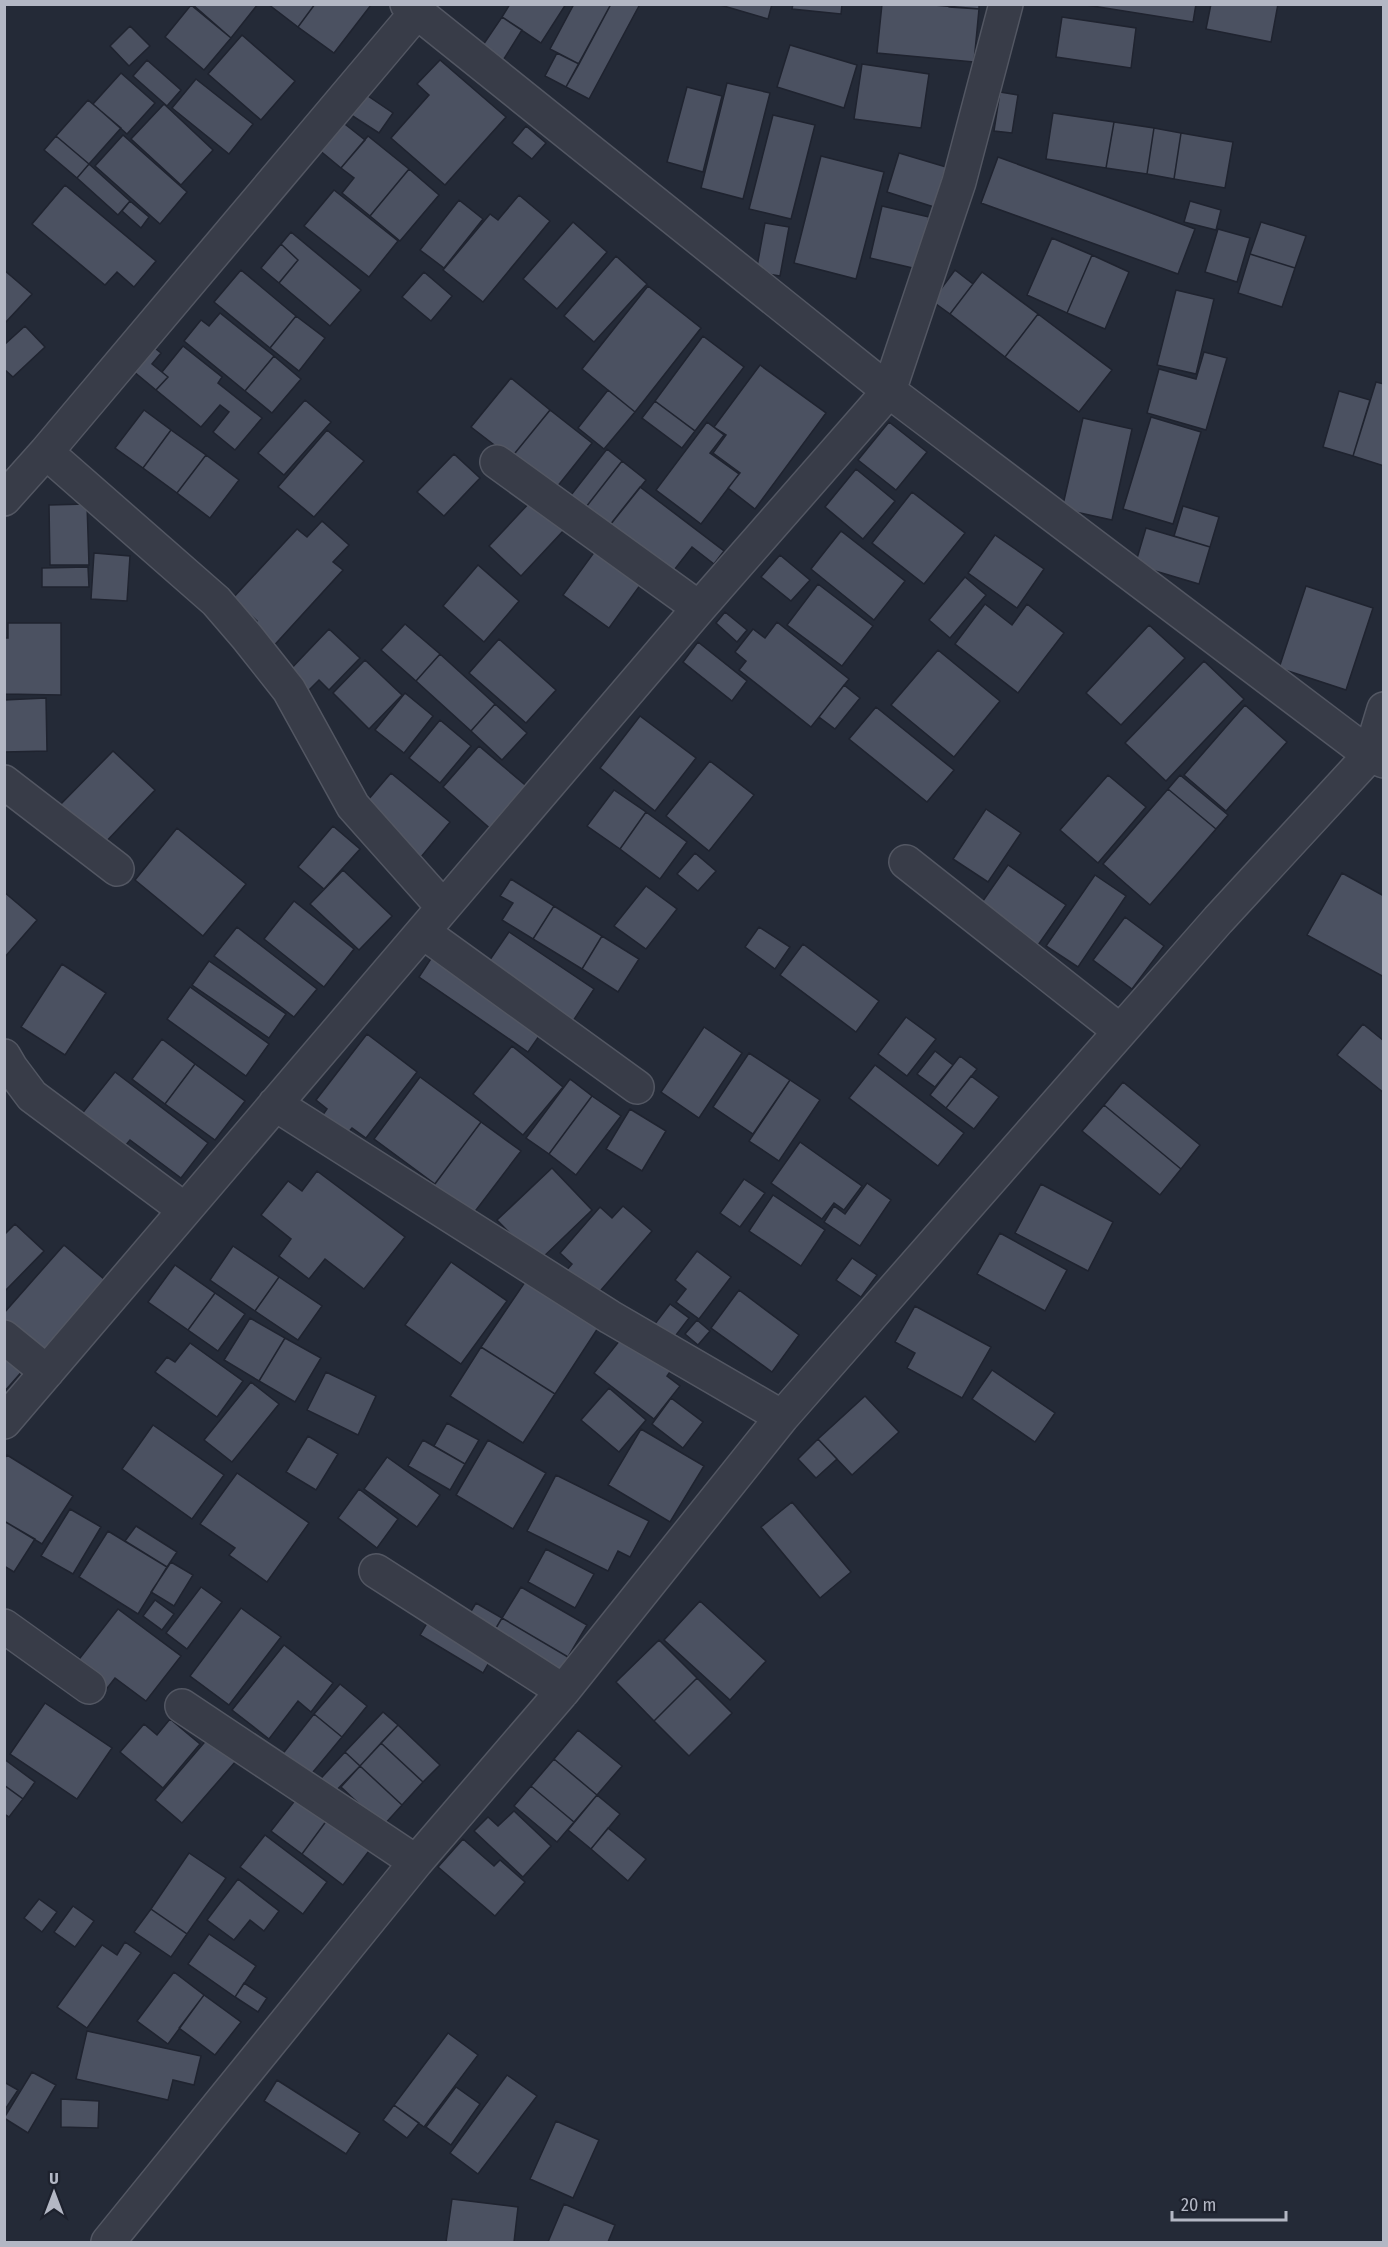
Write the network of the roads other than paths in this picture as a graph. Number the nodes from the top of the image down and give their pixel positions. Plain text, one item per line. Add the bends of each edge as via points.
1 (1006, 4) edge
2 (413, 7) edge
3 (889, 391) junction
4 (46, 453) junction
5 (497, 462) dead end
6 (4, 499) edge
7 (699, 608) junction
8 (1383, 709) edge
9 (1377, 758) edge
10 (4, 782) edge
11 (906, 862) dead end
12 (117, 869) dead end
13 (443, 907) junction
14 (423, 932) junction
15 (1120, 1031) junction
16 (4, 1056) edge
17 (637, 1087) dead end
18 (275, 1104) junction
19 (185, 1210) junction
20 (4, 1337) edge
21 (48, 1372) junction
22 (782, 1416) junction
23 (4, 1422) edge
24 (376, 1571) dead end
25 (4, 1626) edge
26 (89, 1687) dead end
27 (563, 1691) junction
28 (182, 1706) dead end
29 (416, 1862) junction
30 (108, 2242) edge

1 - 3 street via 959,182
2 - 3 street
2 - 4 street
3 - 7 street
3 - 9 street
4 - 6 street
4 - 13 street via 216,601 290,690 353,806
5 - 7 street
7 - 13 street
8 - 9 street
9 - 15 street via 1218,920
10 - 12 street
11 - 15 street
13 - 14 street
14 - 17 street
14 - 18 street
15 - 22 street
16 - 19 street via 32,1096
18 - 19 street
18 - 22 street via 610,1317
19 - 21 street
20 - 21 street
21 - 23 street
22 - 27 street
24 - 27 street
25 - 26 street
27 - 29 street
28 - 29 street
29 - 30 street

